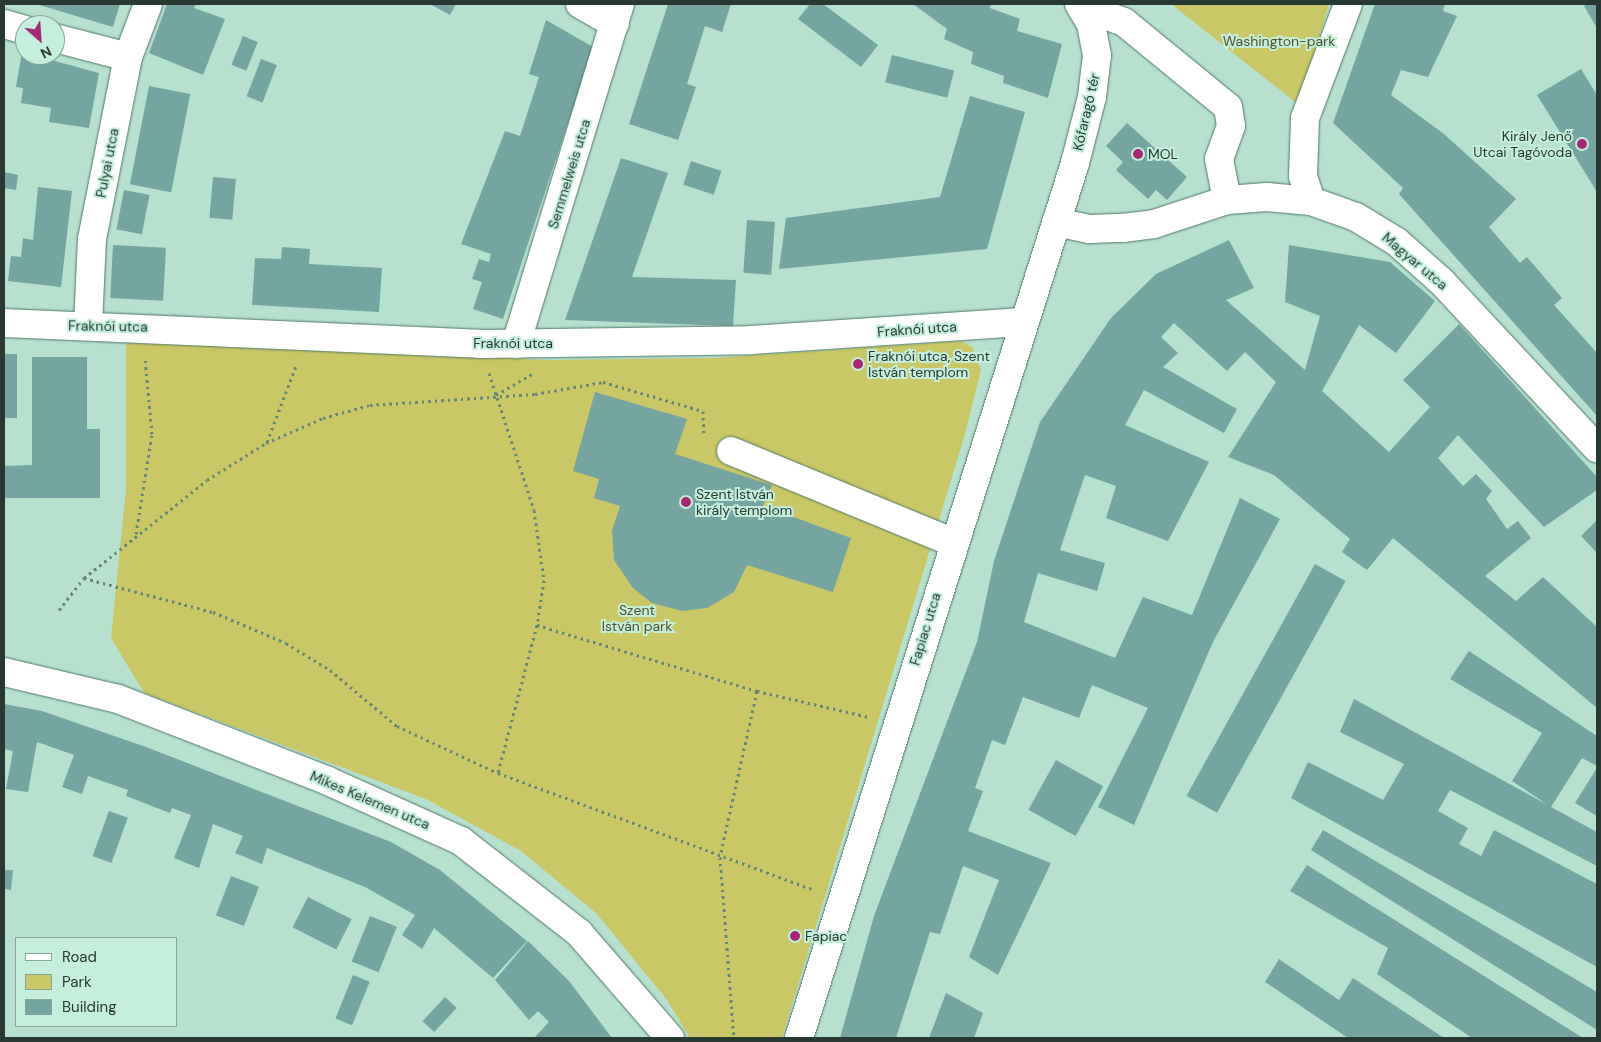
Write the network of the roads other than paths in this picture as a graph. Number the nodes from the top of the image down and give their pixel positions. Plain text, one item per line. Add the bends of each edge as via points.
1 (148, 4) edge
2 (580, 4) edge
3 (1348, 4) edge
4 (1080, 5) edge
5 (618, 14) edge
6 (65, 41) edge
7 (128, 57) junction
8 (1227, 200) junction
9 (1311, 201) junction
10 (1056, 222) junction
11 (1022, 322) junction
12 (4, 323) edge
13 (88, 326) junction
14 (516, 344) junction
15 (1597, 448) edge
16 (731, 451) road end
17 (952, 542) junction
18 (4, 672) edge
19 (670, 1038) edge
20 (799, 1038) edge

1 - 7 street, Pulyai utca
2 - 5 street
3 - 9 street via 1305,118 1303,176
4 - 8 street via 1124,22 1228,107 1231,126 1219,159
4 - 10 street, Kőfaragó tér via 1096,42 1096,70
5 - 14 street, Semmelweis utca
6 - 7 street
7 - 13 street, Pulyai utca via 92,238
8 - 9 street, Magyar utca
8 - 10 street, Magyar utca via 1146,225 1090,229
9 - 15 street, Magyar utca via 1364,222 1397,242 1442,280
10 - 11 street, Fapiac utca
11 - 14 street, Fraknói utca via 751,340
11 - 17 street, Fapiac utca
12 - 13 street, Fraknói utca
13 - 14 street, Fraknói utca
16 - 17 street
17 - 20 street, Fapiac utca
18 - 19 street, Mikes Kelemen utca via 118,699 383,804 461,841 579,932

